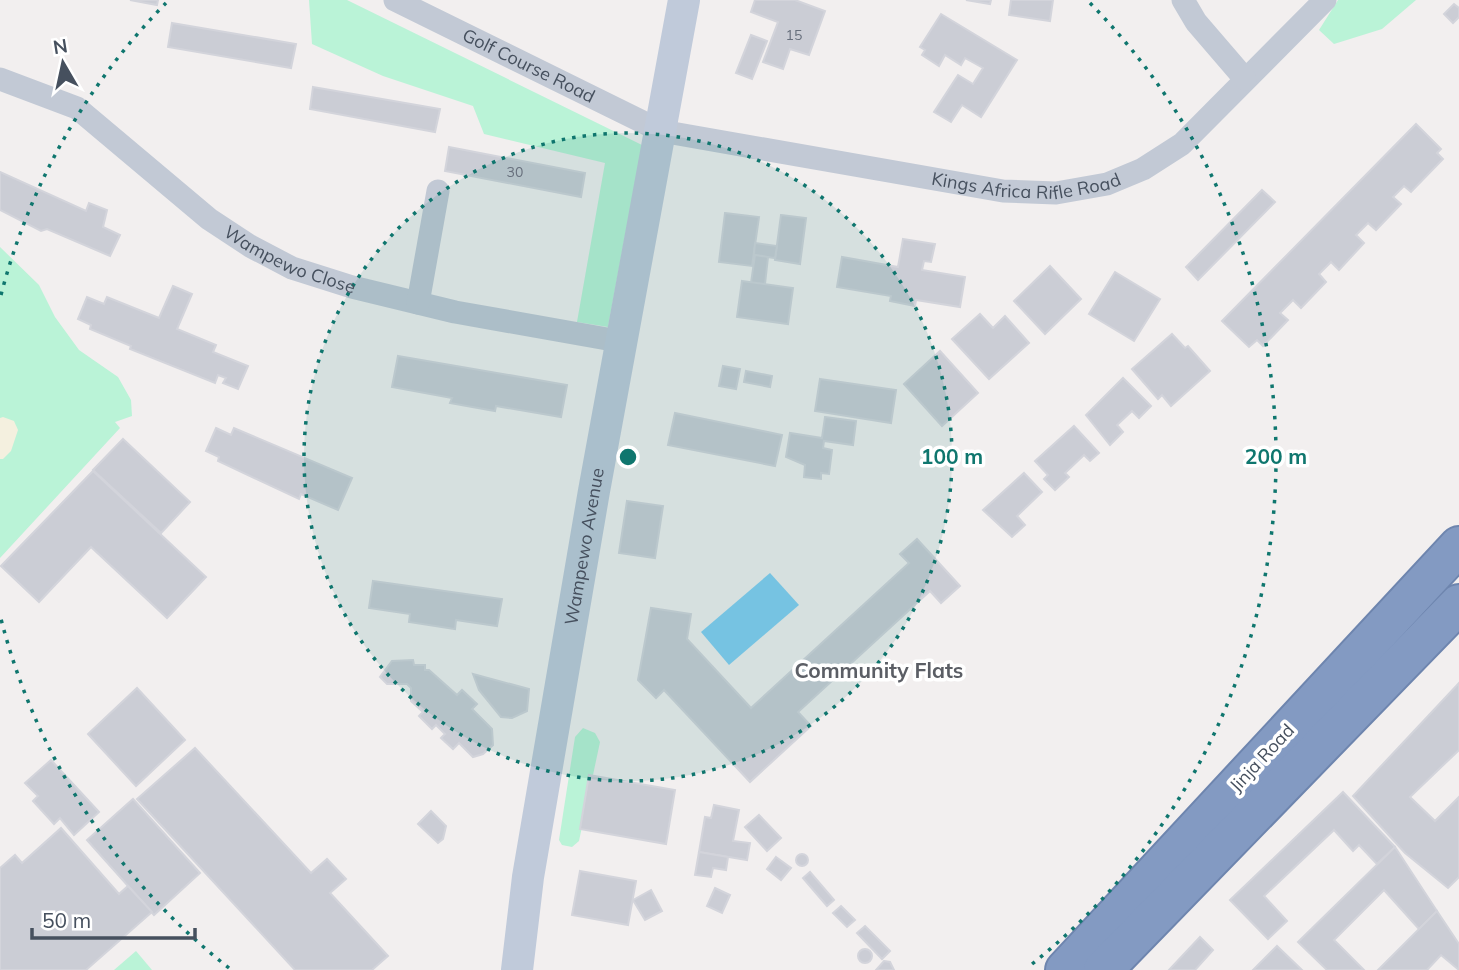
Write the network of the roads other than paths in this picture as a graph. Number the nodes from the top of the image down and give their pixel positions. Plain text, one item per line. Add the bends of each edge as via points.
1 (394, 0) edge
2 (684, 0) edge
3 (1183, 0) edge
4 (1325, 0) edge
5 (0, 79) edge
6 (1245, 79) junction
7 (662, 131) junction
8 (438, 191) dead end
9 (418, 303) junction
10 (624, 342) junction
11 (1459, 546) edge
12 (1459, 604) edge
13 (517, 970) edge
14 (1065, 970) edge
15 (1103, 970) edge

1 - 7 street, Golf Course Road
2 - 7 street, Wampewo Avenue
3 - 6 street
4 - 6 street, Kings Africa Rifle Road
5 - 9 street, Wampewo Close via 77,108 209,219 250,246 292,268
6 - 7 street, Kings Africa Rifle Road via 1182,144 1143,169 1107,184 1056,193 1003,191
7 - 10 street, Wampewo Avenue
8 - 9 street
9 - 10 street, Wampewo Close
10 - 13 street, Wampewo Avenue via 528,877
11 - 14 highway, Jinja Road
12 - 15 highway, Jinja Road

